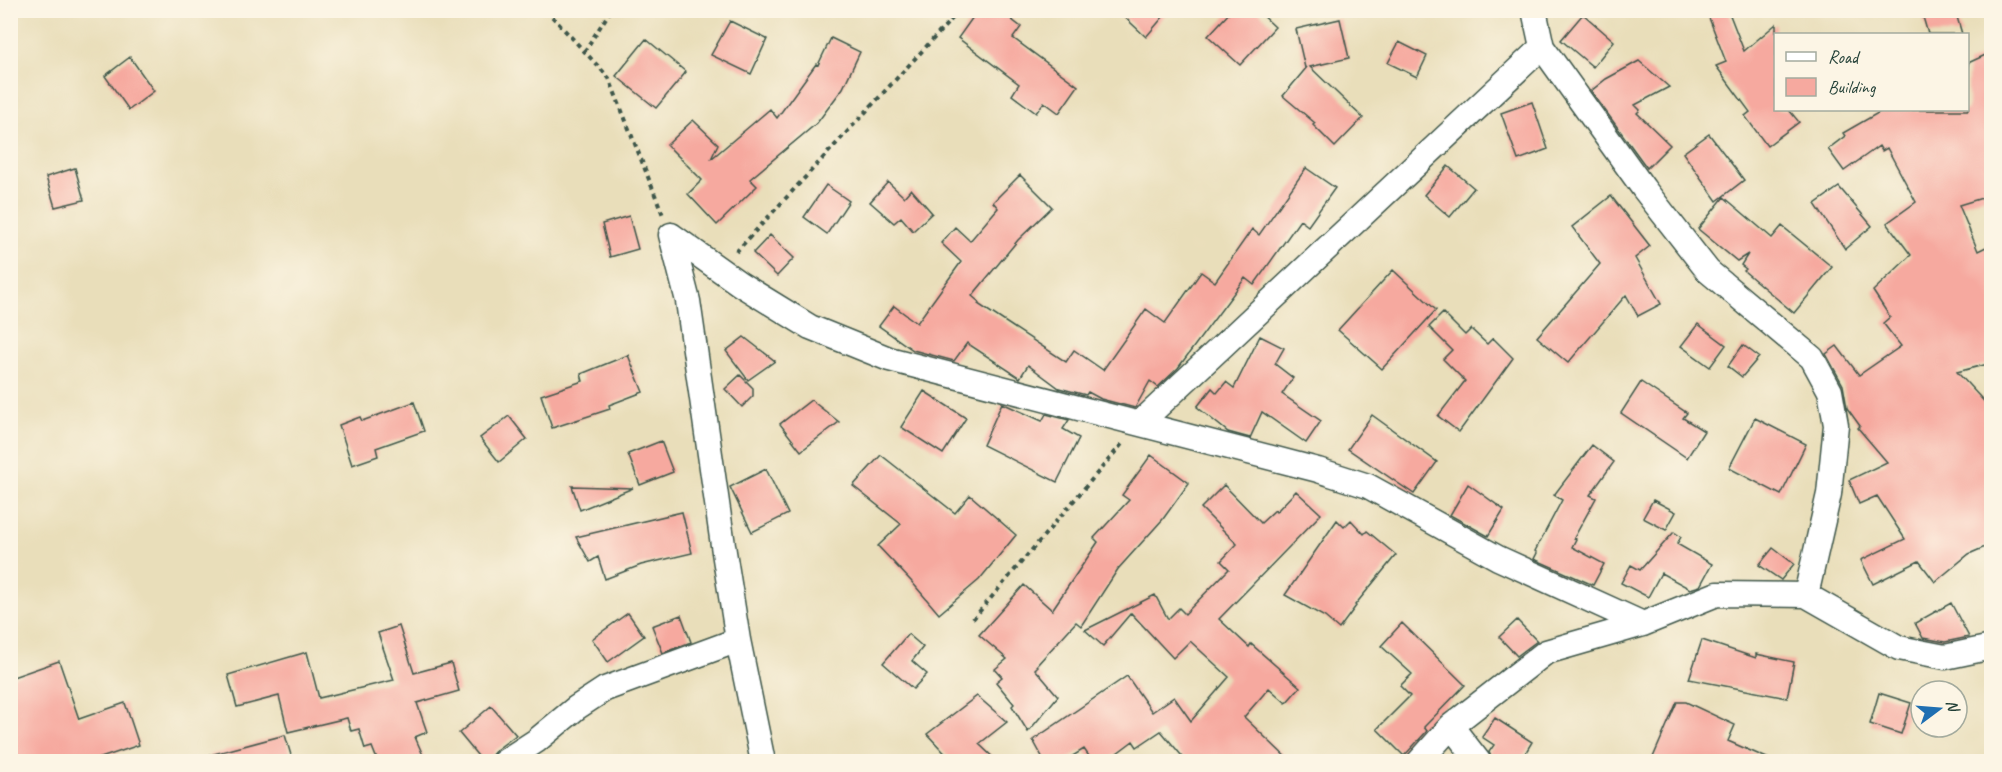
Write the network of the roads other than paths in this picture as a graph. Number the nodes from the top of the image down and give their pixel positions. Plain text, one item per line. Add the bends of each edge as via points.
1 (1534, 10) edge
2 (1542, 47) junction
3 (1140, 423) junction
4 (1806, 595) junction
5 (1643, 624) junction
6 (738, 640) junction
7 (1992, 647) edge
8 (1451, 726) junction
9 (504, 762) edge
10 (763, 762) edge
11 (1419, 762) edge
12 (1479, 762) edge

1 - 2 street
2 - 3 street
2 - 4 street via 1708,271 1812,358 1830,391 1836,425 1829,495
3 - 5 street via 1368,486 1498,558
3 - 6 street via 889,359 810,327 671,235 688,301
4 - 5 street via 1717,594
4 - 7 street via 1899,648 1945,657
5 - 8 street via 1546,652
6 - 9 street via 605,689
6 - 10 street
8 - 11 street
8 - 12 street

